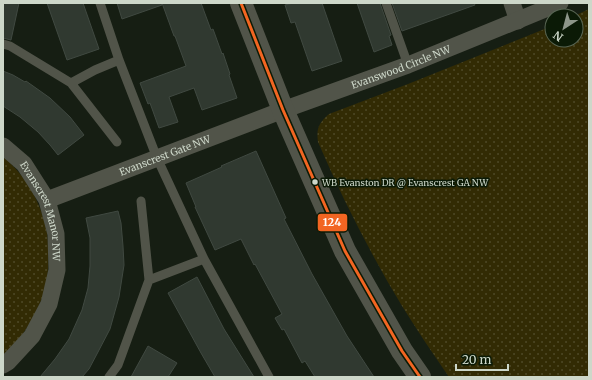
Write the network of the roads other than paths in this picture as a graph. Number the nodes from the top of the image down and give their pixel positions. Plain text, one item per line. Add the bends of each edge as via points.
1 (100, 3) edge
2 (241, 3) edge
3 (386, 3) edge
4 (512, 3) edge
5 (560, 3) edge
6 (518, 21) junction
7 (3, 44) edge
8 (119, 60) junction
9 (408, 65) junction
10 (71, 83) junction
11 (283, 110) junction
12 (117, 142) dead end
13 (3, 146) edge
14 (157, 158) junction
15 (46, 200) junction
16 (140, 201) dead end
17 (204, 259) junction
18 (149, 280) junction
19 (3, 365) edge
20 (109, 377) edge
21 (269, 377) edge
22 (420, 377) edge

1 - 8 lane
2 - 11 street
3 - 9 lane
4 - 6 street
5 - 6 street, Evanswood Circle NW
6 - 9 street, Evanswood Circle NW
7 - 10 lane
8 - 10 lane
8 - 14 lane
9 - 11 street, Evanswood Circle NW
10 - 12 lane
11 - 14 street, Evanscrest Gate NW
11 - 22 street via 345,252 402,351
13 - 15 street, Evanscrest Manor NW via 24,164
14 - 15 street, Evanscrest Gate NW
14 - 17 lane
15 - 19 street, Evanscrest Manor NW via 56,234 57,270 49,304 32,336
16 - 18 lane
17 - 18 lane
17 - 21 lane
18 - 20 lane via 118,365

